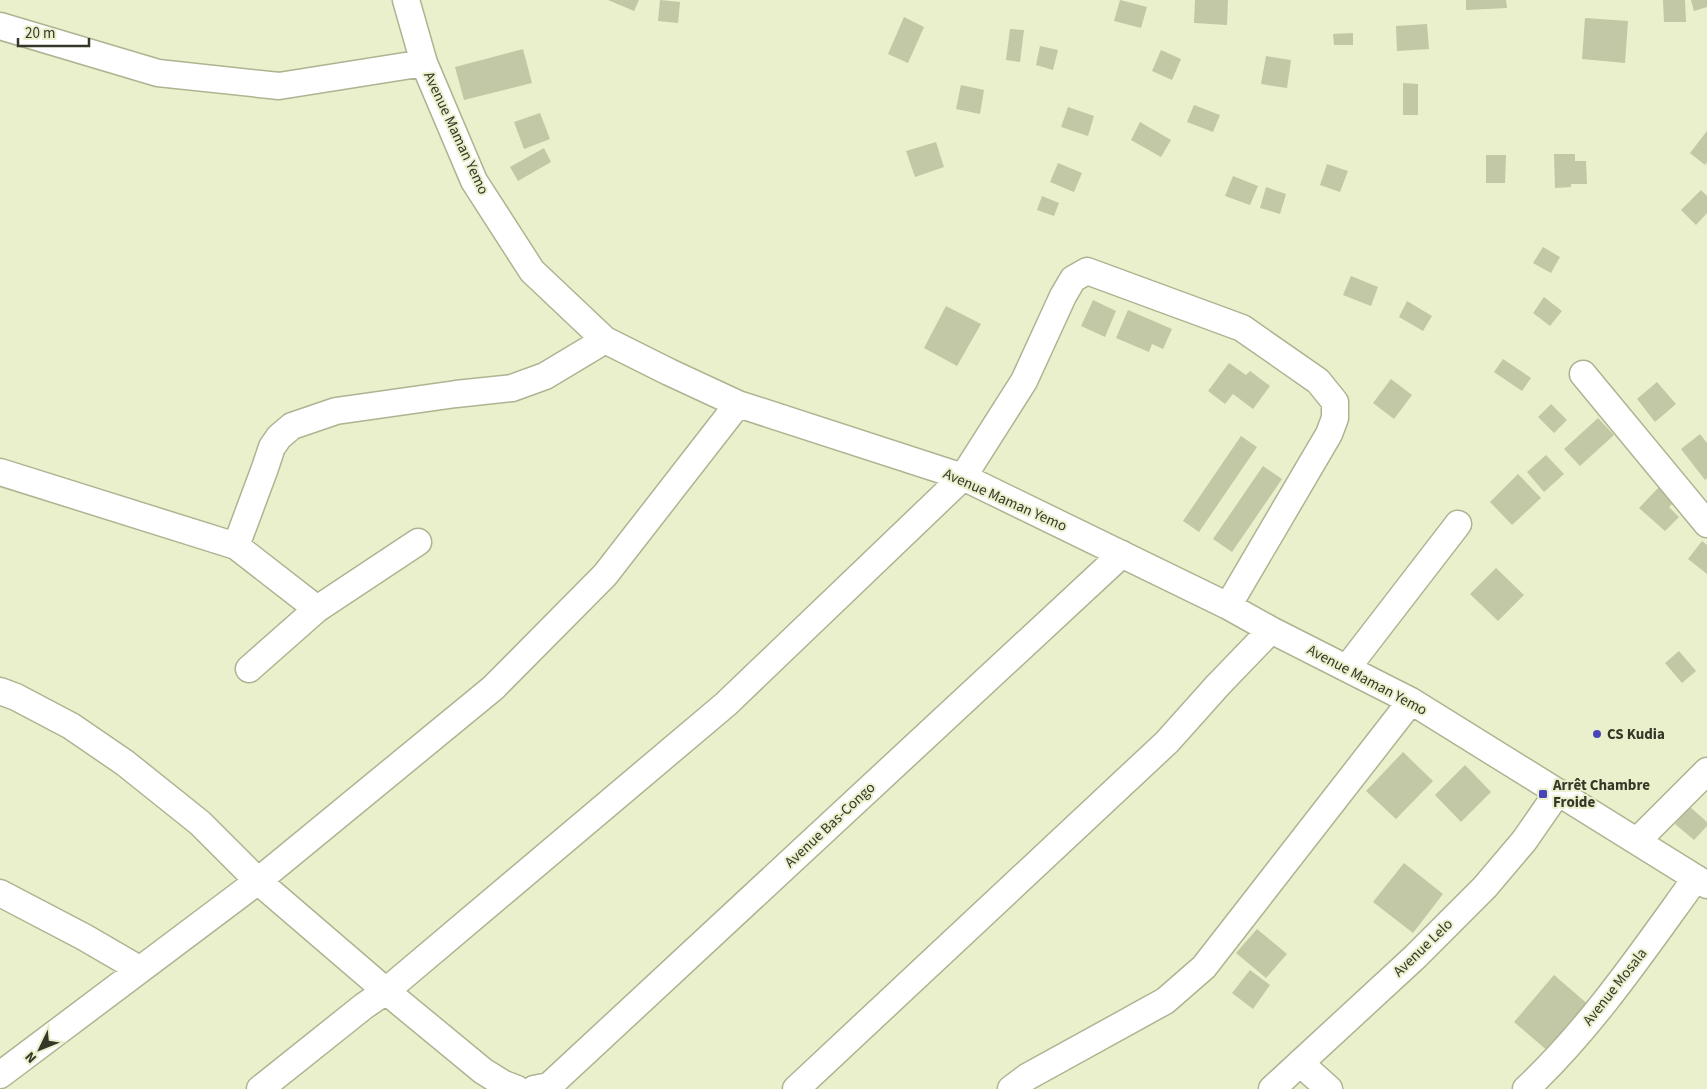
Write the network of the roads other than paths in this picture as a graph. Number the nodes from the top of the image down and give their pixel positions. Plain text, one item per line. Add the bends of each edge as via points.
1 (406, 0) edge
2 (0, 26) edge
3 (424, 63) junction
4 (606, 340) junction
5 (1583, 374) dead end
6 (738, 404) junction
7 (0, 472) edge
8 (963, 477) junction
9 (1458, 524) dead end
10 (1707, 524) edge
11 (418, 542) dead end
12 (236, 546) junction
13 (1122, 554) junction
14 (1228, 606) junction
15 (317, 609) junction
16 (1272, 630) junction
17 (1347, 668) junction
18 (249, 669) dead end
19 (0, 691) edge
20 (1411, 701) junction
21 (1707, 771) edge
22 (1558, 792) junction
23 (1637, 841) junction
24 (258, 881) junction
25 (1702, 882) edge
26 (0, 893) edge
27 (139, 969) junction
28 (386, 991) junction
29 (1300, 1063) junction
30 (0, 1075) edge
31 (260, 1089) edge
32 (517, 1089) edge
33 (534, 1089) edge
34 (796, 1089) edge
35 (1011, 1089) edge
36 (1272, 1089) edge
37 (1329, 1089) edge
38 (1526, 1089) edge

1 - 3 street, Avenue Maman Yemo
2 - 3 street via 158,73 279,86
3 - 4 street, Avenue Maman Yemo via 474,181 532,271
4 - 6 street, Avenue Maman Yemo
4 - 12 street via 545,376 512,388 336,412 292,426 272,446
5 - 10 street
6 - 8 street, Avenue Maman Yemo
6 - 24 street via 605,575 493,688
7 - 12 street
8 - 13 street, Avenue Maman Yemo
8 - 14 street via 1024,381 1062,296 1073,279 1087,271 1242,328 1318,381 1335,402 1335,418 1329,434
8 - 28 street via 726,704
9 - 17 street
11 - 15 street
12 - 15 street
13 - 14 street, Avenue Maman Yemo
13 - 33 street, Avenue Bas-Congo via 549,1086
14 - 16 street, Avenue Maman Yemo
15 - 18 street
16 - 17 street, Avenue Maman Yemo
16 - 34 street via 1166,742
17 - 20 street, Avenue Maman Yemo
19 - 24 street via 71,726 125,763 200,823
20 - 22 street, Avenue Maman Yemo
20 - 35 street via 1204,967 1165,1001
21 - 23 street
22 - 23 street, Avenue Maman Yemo
22 - 29 street, Avenue Lelo via 1486,887
23 - 25 street, Avenue Maman Yemo
24 - 27 street
24 - 28 street
25 - 38 street, Avenue Mosala via 1605,1002 1553,1063
26 - 27 street
27 - 30 street
28 - 31 street
28 - 32 street via 483,1072
29 - 36 street, Avenue Lelo
29 - 37 street

